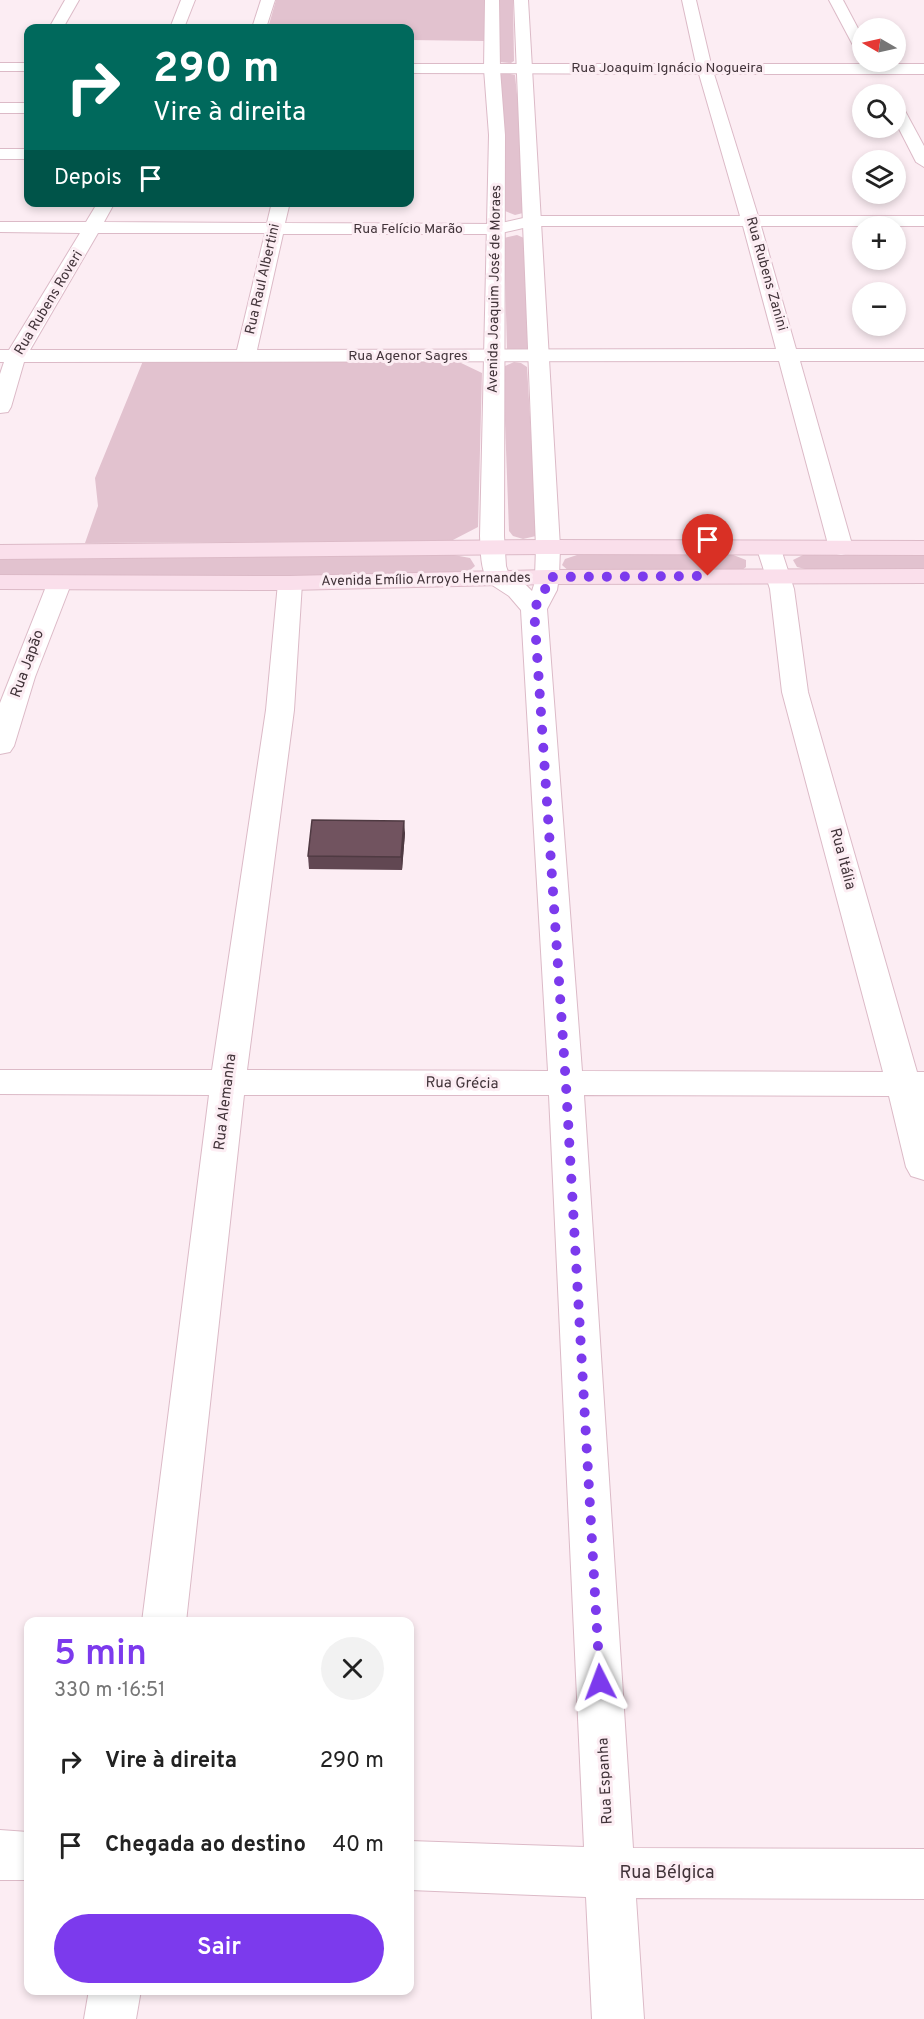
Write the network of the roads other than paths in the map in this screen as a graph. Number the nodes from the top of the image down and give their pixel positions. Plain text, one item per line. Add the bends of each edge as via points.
1 (72, 0) edge
2 (188, 0) edge
3 (268, 0) edge
4 (492, 0) edge
5 (521, 0) edge
6 (689, 0) edge
7 (836, 0) edge
8 (58, 24) edge
9 (179, 24) edge
10 (261, 24) edge
11 (852, 30) edge
12 (852, 65) edge
13 (0, 67) edge
14 (24, 67) edge
15 (523, 68) junction
16 (906, 68) edge
17 (414, 69) edge
18 (492, 69) junction
19 (705, 69) junction
20 (924, 69) edge
21 (0, 108) edge
22 (24, 108) edge
23 (906, 129) edge
24 (0, 154) edge
25 (24, 154) edge
26 (924, 162) edge
27 (104, 207) edge
28 (279, 207) edge
29 (531, 221) junction
30 (751, 221) junction
31 (924, 221) edge
32 (0, 227) edge
33 (94, 228) junction
34 (497, 229) junction
35 (275, 230) junction
36 (788, 354) junction
37 (246, 355) junction
38 (924, 355) edge
39 (8, 356) edge
40 (494, 357) junction
41 (539, 357) junction
42 (0, 407) edge
43 (548, 547) junction
44 (493, 548) junction
45 (841, 548) junction
46 (924, 548) edge
47 (0, 552) edge
48 (773, 563) junction
49 (924, 576) edge
50 (547, 577) junction
51 (498, 578) junction
52 (0, 582) edge
53 (290, 583) junction
54 (59, 584) junction
55 (534, 609) junction
56 (0, 746) edge
57 (228, 1081) junction
58 (0, 1082) edge
59 (914, 1083) edge
60 (566, 1085) junction
61 (924, 1167) edge
62 (165, 1617) edge
63 (0, 1856) edge
64 (24, 1856) edge
65 (414, 1866) edge
66 (611, 1873) junction
67 (924, 1874) edge
68 (114, 1995) edge
69 (110, 2019) edge
70 (618, 2019) edge

1 - 8 street
2 - 9 street
3 - 10 street
4 - 18 street, Avenida Joaquim José de Moraes
5 - 15 street
6 - 19 street, Rua Rubens Zanini
7 - 11 street
12 - 19 street, Rua Joaquim Ignácio Nogueira
13 - 14 street
15 - 18 street, Rua Joaquim Ignácio Nogueira
15 - 19 street, Rua Joaquim Ignácio Nogueira
15 - 29 street
16 - 20 street, Rua Joaquim Ignácio Nogueira
17 - 18 street, Rua Joaquim Ignácio Nogueira
18 - 34 street, Avenida Joaquim José de Moraes
19 - 30 street, Rua Rubens Zanini
21 - 22 street
23 - 26 street
24 - 25 street
27 - 33 street, Rua Rubens Roveri
28 - 35 street, Rua Raul Albertini
29 - 30 street, Rua Felício Marão
29 - 34 street, Rua Felício Marão
29 - 41 street
30 - 31 street, Rua Felício Marão
30 - 36 street, Rua Rubens Zanini
32 - 33 street, Rua Felício Marão
33 - 35 street, Rua Felício Marão
33 - 39 street, Rua Rubens Roveri
34 - 35 street, Rua Felício Marão
34 - 40 street, Avenida Joaquim José de Moraes
35 - 37 street, Rua Raul Albertini
36 - 38 street, Rua Agenor Sagres
36 - 41 street, Rua Agenor Sagres
36 - 45 street, Rua Rubens Zanini
37 - 39 street, Rua Agenor Sagres
37 - 40 street, Rua Agenor Sagres
39 - 42 street, Rua Rubens Roveri
40 - 41 street, Rua Agenor Sagres
40 - 44 street, Avenida Joaquim José de Moraes
41 - 43 street
43 - 44 main road, Avenida Emílio Arroyo Hernandes
43 - 48 main road, Avenida Emílio Arroyo Hernandes
43 - 50 street
44 - 47 main road, Avenida Emílio Arroyo Hernandes
44 - 51 street, Avenida Joaquim José de Moraes
45 - 46 main road, Avenida Emílio Arroyo Hernandes
45 - 48 main road, Avenida Emílio Arroyo Hernandes
48 - 49 main road, Avenida Emílio Arroyo Hernandes
48 - 50 main road, Avenida Emílio Arroyo Hernandes
48 - 59 street, Rua Itália via 782,589 795,692
50 - 51 main road, Avenida Emílio Arroyo Hernandes
50 - 55 street, Rua Espanha via 545,590
51 - 53 main road, Avenida Emílio Arroyo Hernandes
51 - 55 street via 518,591
52 - 54 main road, Avenida Emílio Arroyo Hernandes
53 - 54 main road, Avenida Emílio Arroyo Hernandes
53 - 57 street, Rua Alemanha via 280,710
54 - 56 street, Rua Japão
55 - 60 street, Rua Espanha
57 - 58 street, Rua Grécia
57 - 60 street, Rua Grécia
57 - 62 street, Rua Alemanha
59 - 60 street, Rua Grécia
59 - 61 street, Rua Itália
60 - 66 street, Rua Espanha
63 - 64 street
65 - 66 street, Rua Bélgica
66 - 67 street, Rua Bélgica
66 - 70 street, Rua Espanha
68 - 69 street

